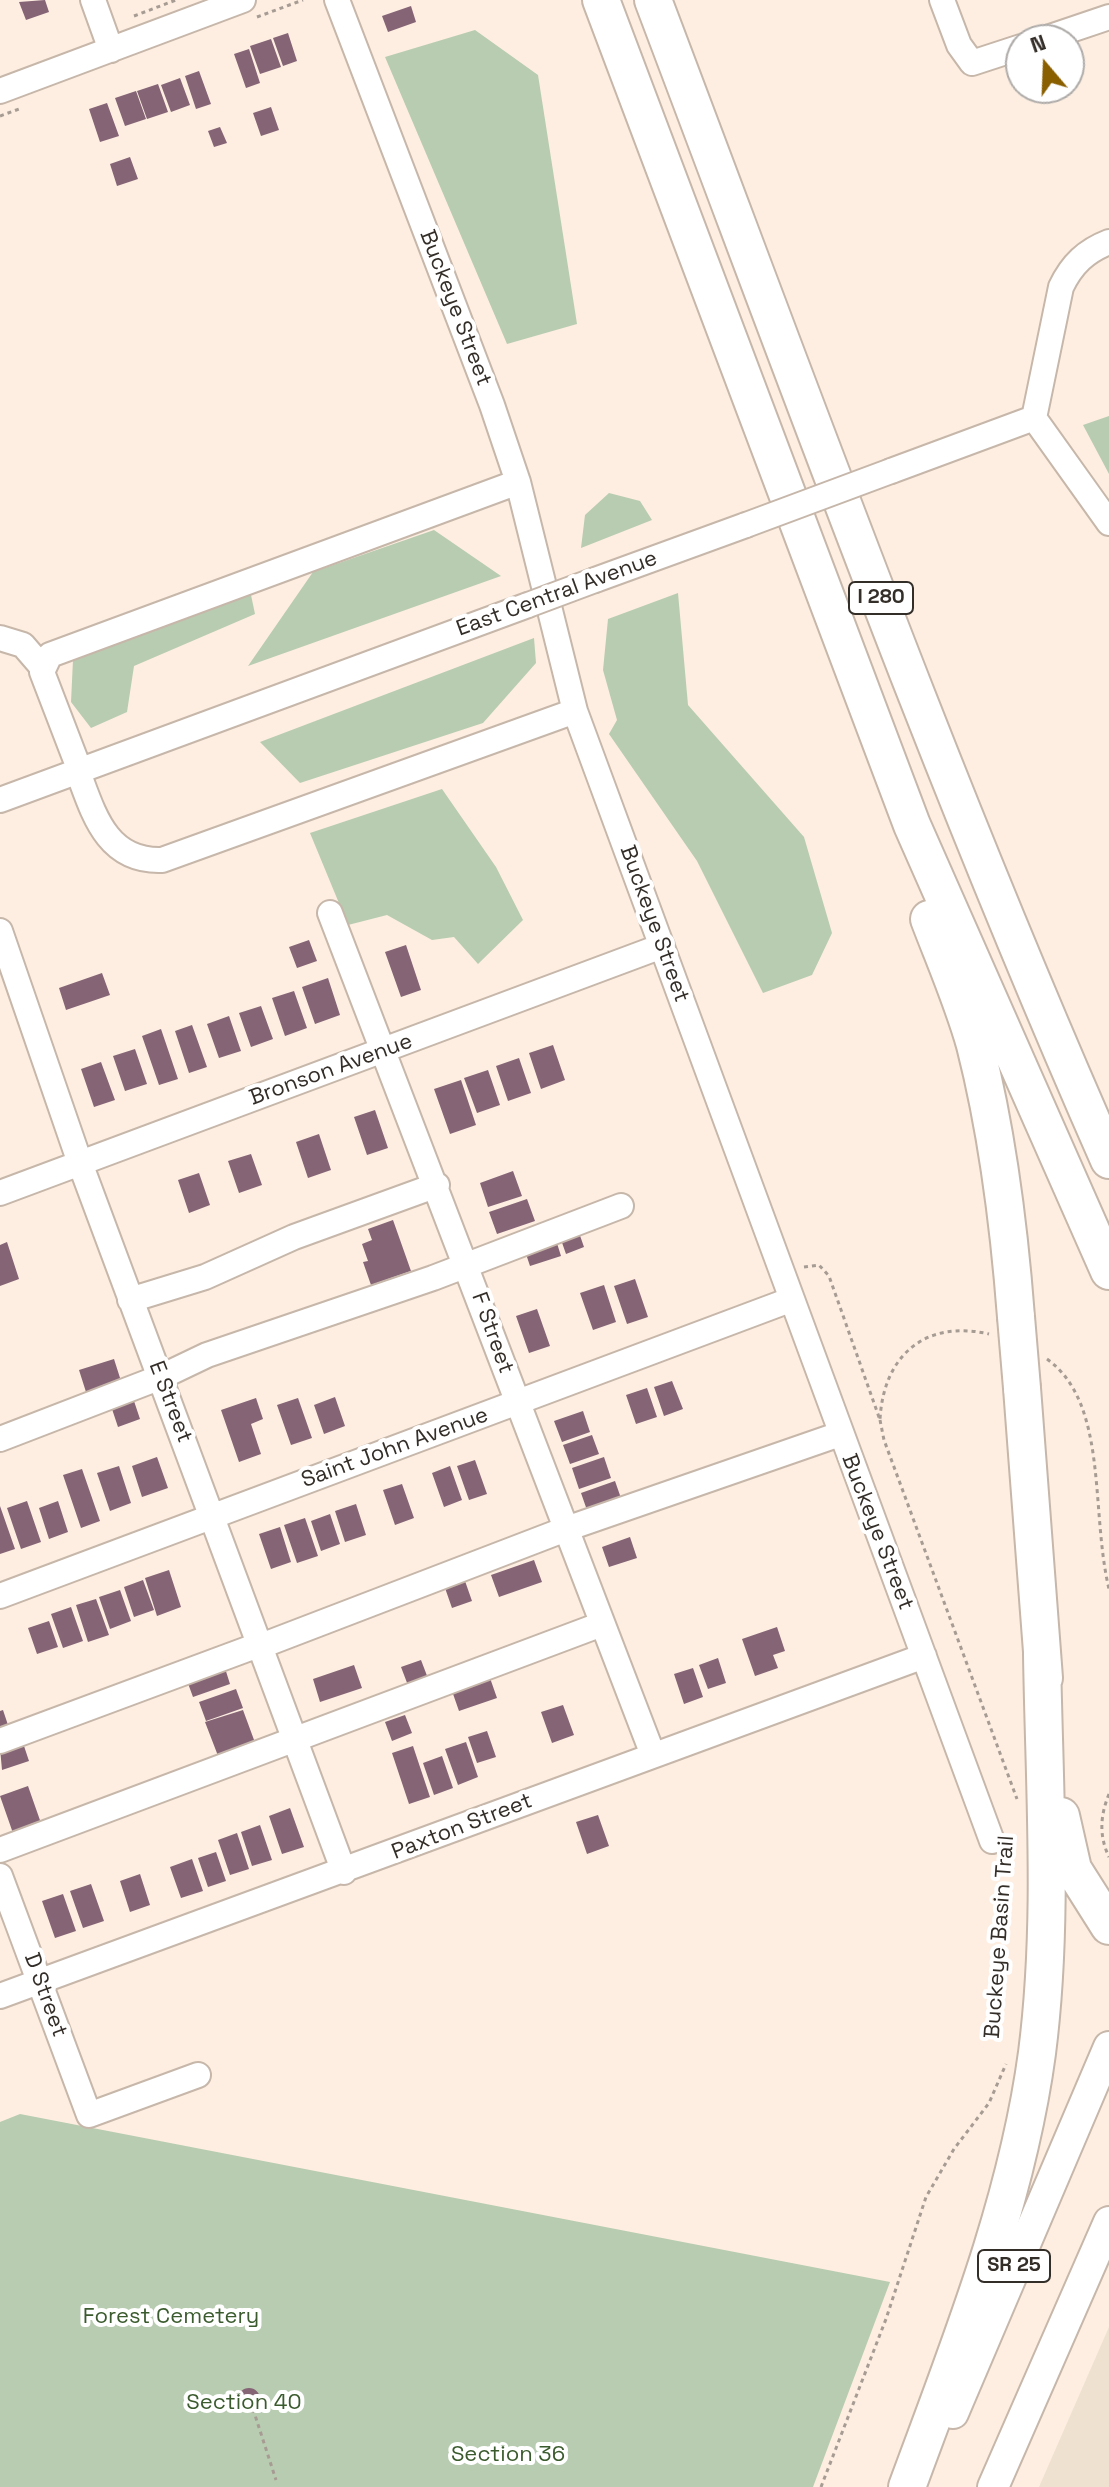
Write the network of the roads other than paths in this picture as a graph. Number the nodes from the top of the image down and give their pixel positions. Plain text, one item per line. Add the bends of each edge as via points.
1 (93, 0) edge
2 (243, 0) edge
3 (337, 0) edge
4 (601, 0) edge
5 (653, 0) edge
6 (942, 0) edge
7 (1109, 17) edge
8 (1085, 25) edge
9 (111, 50) junction
10 (1005, 52) edge
11 (0, 91) edge
12 (1109, 242) edge
13 (1034, 418) junction
14 (518, 482) junction
15 (1109, 523) edge
16 (0, 638) edge
17 (42, 667) junction
18 (575, 711) junction
19 (79, 771) junction
20 (0, 800) edge
21 (912, 825) junction
22 (330, 913) dead end
23 (0, 931) edge
24 (662, 946) junction
25 (385, 1050) junction
26 (1109, 1160) edge
27 (80, 1163) junction
28 (437, 1185) junction
29 (0, 1193) edge
30 (621, 1206) dead end
31 (467, 1266) junction
32 (1109, 1271) edge
33 (130, 1300) junction
34 (790, 1300) junction
35 (161, 1377) junction
36 (517, 1402) junction
37 (840, 1434) junction
38 (0, 1439) edge
39 (214, 1516) junction
40 (566, 1529) junction
41 (0, 1596) edge
42 (602, 1624) junction
43 (261, 1645) junction
44 (1042, 1654) junction
45 (924, 1656) junction
46 (295, 1739) junction
47 (0, 1741) edge
48 (653, 1755) junction
49 (992, 1841) dead end
50 (0, 1850) edge
51 (344, 1872) junction
52 (0, 1876) edge
53 (1109, 1926) edge
54 (40, 1981) junction
55 (0, 1996) edge
56 (1109, 2047) edge
57 (198, 2075) dead end
58 (1109, 2222) edge
59 (907, 2487) edge
60 (923, 2487) edge
61 (993, 2487) edge

1 - 9 street
2 - 9 street
3 - 14 street, Buckeye Street
4 - 21 highway, I 280
5 - 26 highway, I 280 via 973,837
6 - 10 street via 972,63
7 - 8 street
9 - 11 street
12 - 13 street via 1071,268 1061,287
13 - 15 street
13 - 19 street, East Central Avenue, bridge
14 - 17 street via 54,653
14 - 18 street, Buckeye Street
16 - 17 street via 23,645
17 - 19 street
18 - 19 street via 162,860 132,856 110,842 99,827
18 - 24 street, Buckeye Street
19 - 20 street, East Central Avenue
21 - 32 highway, I 280
21 - 44 highway, bridge via 910,868 974,1043 994,1127 1010,1231 1007,1327 1022,1388
22 - 25 street, F Street
23 - 27 street, E Street
24 - 25 street, Bronson Avenue
24 - 34 street, Buckeye Street
25 - 27 street, Bronson Avenue
25 - 28 street, F Street
27 - 29 street, Bronson Avenue
27 - 33 street, E Street
28 - 31 street, F Street
28 - 33 street via 294,1237 205,1277
30 - 31 street
31 - 35 street via 207,1355
31 - 36 street, F Street
33 - 35 street, E Street
34 - 36 street, Saint John Avenue
34 - 37 street, Buckeye Street
35 - 38 street
35 - 39 street, E Street
36 - 39 street, Saint John Avenue
36 - 40 street, F Street
37 - 40 street
37 - 45 street, Buckeye Street
39 - 41 street, Saint John Avenue
39 - 43 street, E Street
40 - 42 street, F Street
40 - 43 street
42 - 46 street
42 - 48 street, F Street
43 - 46 street, E Street
43 - 47 street
44 - 53 highway via 1055,1789 1073,1869
44 - 59 highway via 1047,1923 1036,2055 1020,2144 985,2266
45 - 48 street, Paxton Street
45 - 49 street, Buckeye Street
46 - 50 street
46 - 51 street, E Street
48 - 51 street, Paxton Street
51 - 54 street, Paxton Street
52 - 54 street, D Street
54 - 55 street, Paxton Street
54 - 57 street, D Street via 89,2115
56 - 60 main road, SR 25
58 - 61 main road, SR 25

